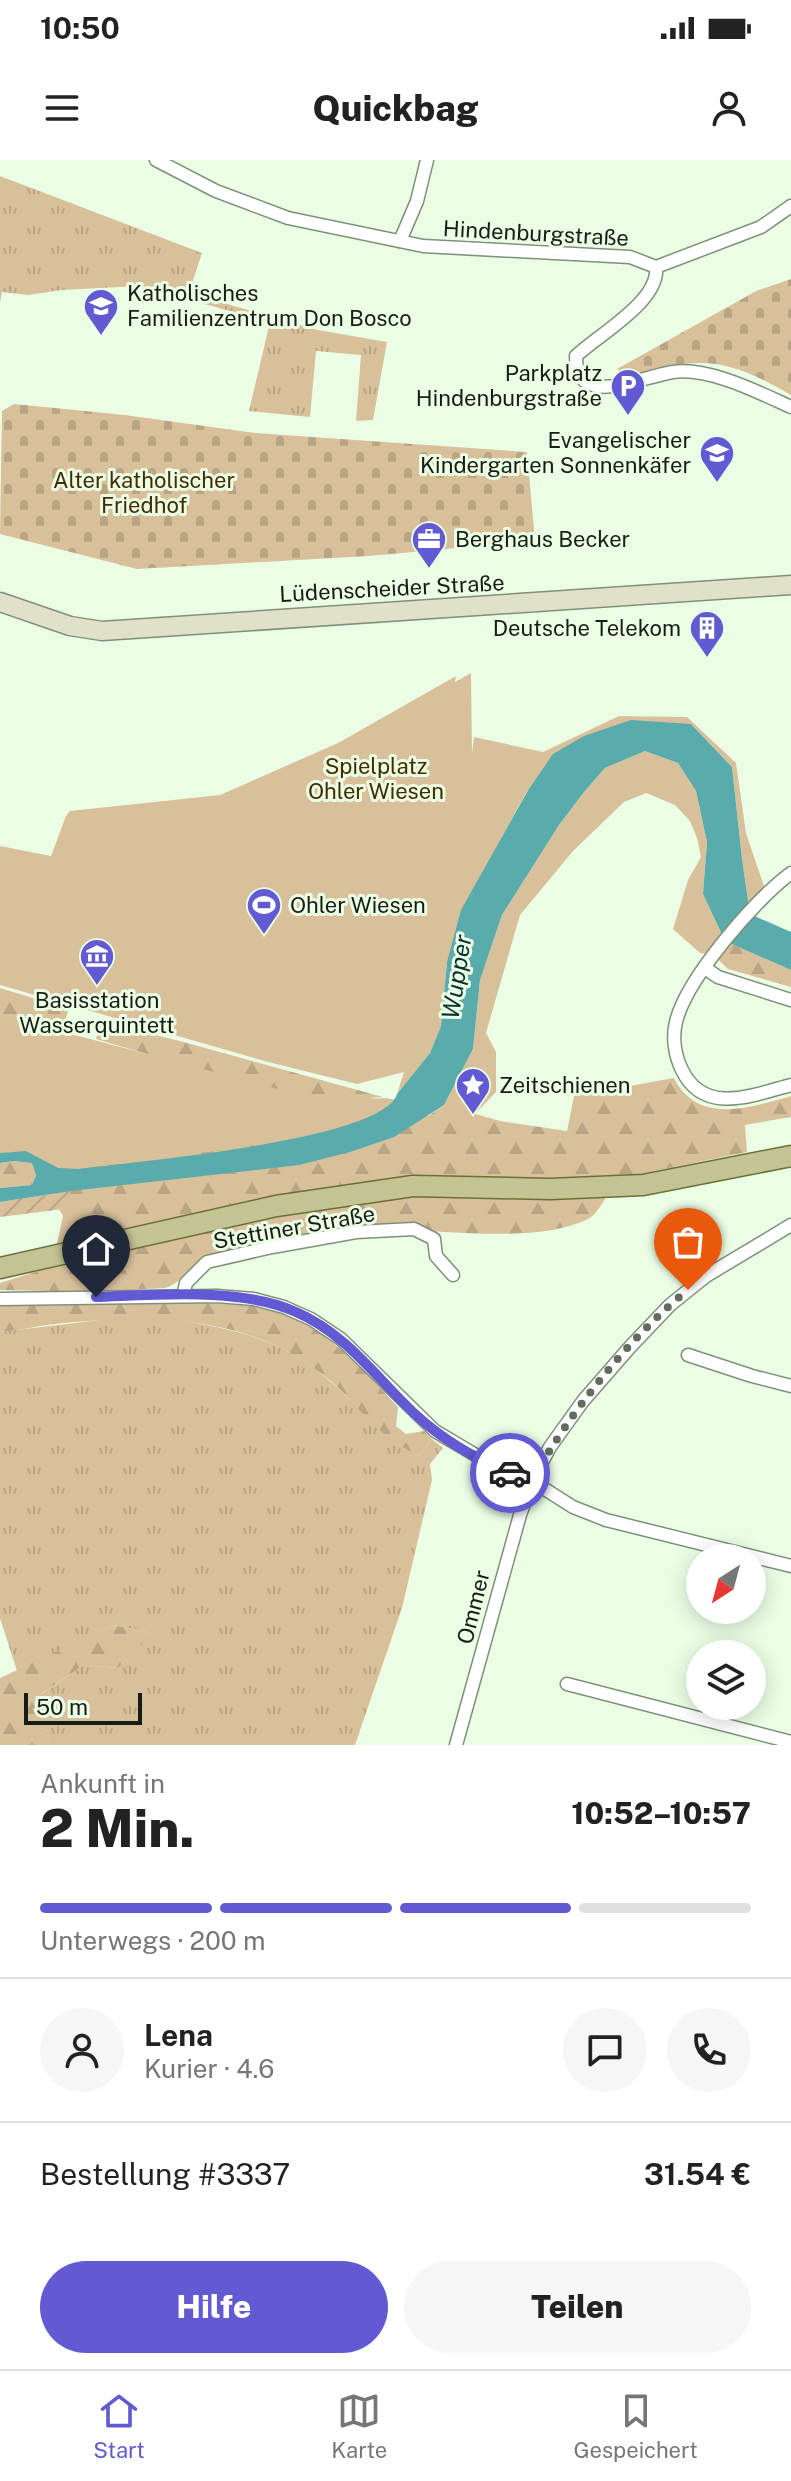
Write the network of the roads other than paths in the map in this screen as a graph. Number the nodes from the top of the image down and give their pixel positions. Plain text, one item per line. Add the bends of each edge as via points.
1 (156, 160) edge
2 (427, 160) edge
3 (791, 206) edge
4 (400, 241) junction
5 (656, 267) junction
6 (791, 407) edge
7 (791, 585) edge
8 (0, 602) edge
9 (791, 873) edge
10 (705, 968) junction
11 (791, 1000) edge
12 (791, 1085) edge
13 (791, 1156) edge
14 (759, 1163) junction
15 (791, 1171) edge
16 (791, 1225) edge
17 (0, 1268) edge
18 (453, 1275) dead end
19 (183, 1296) junction
20 (0, 1299) edge
21 (688, 1355) dead end
22 (791, 1386) edge
23 (532, 1481) junction
24 (791, 1566) edge
25 (567, 1684) dead end
26 (791, 1742) edge
27 (456, 1745) edge

1 - 4 street, Hindenburgstraße via 216,191 288,218
2 - 4 street
3 - 5 street via 761,227
4 - 5 street, Hindenburgstraße via 448,249 630,257
5 - 6 street, Hindenburgstraße via 648,296 576,356 584,381 599,387 691,372 746,387
7 - 8 main road, Lüdenscheider Straße via 102,631
9 - 10 street
10 - 11 street
10 - 12 street via 683,1002 674,1031 686,1079 703,1094 727,1100
13 - 14 main road
14 - 15 main road
14 - 17 main road via 643,1185 413,1186 276,1206
16 - 23 street, Ommer via 706,1276 670,1305 583,1401
18 - 19 street, Stettiner Straße via 436,1256 434,1239 414,1229 356,1232 207,1262 186,1283
19 - 20 street
19 - 23 street via 254,1299 311,1319 341,1339 435,1431 499,1469
21 - 22 street
23 - 24 street via 606,1520
23 - 27 street, Ommer
25 - 26 street

